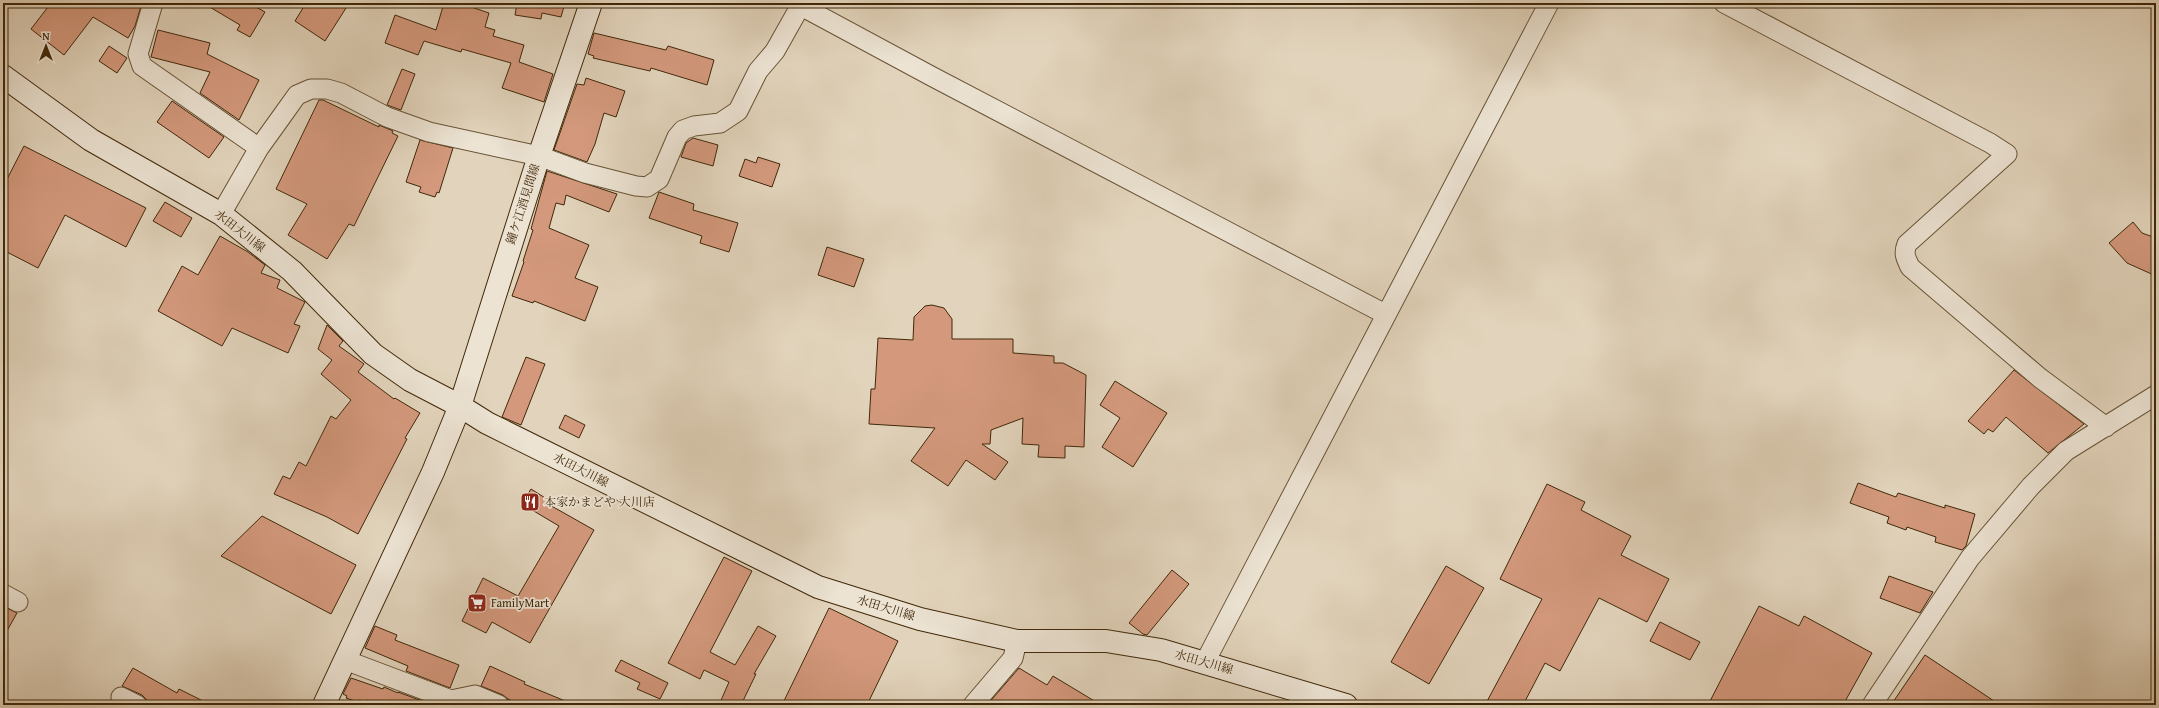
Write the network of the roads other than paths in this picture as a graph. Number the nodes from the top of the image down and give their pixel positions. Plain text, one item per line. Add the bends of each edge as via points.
1 (153, 3) edge
2 (591, 3) edge
3 (1549, 3) edge
4 (1724, 3) edge
5 (801, 4) edge
6 (3, 76) edge
7 (259, 148) junction
8 (539, 156) junction
9 (221, 214) junction
10 (1385, 314) junction
11 (2156, 396) edge
12 (460, 406) junction
13 (2106, 427) junction
14 (1017, 641) junction
15 (345, 660) junction
16 (1205, 662) junction
17 (324, 705) edge
18 (499, 705) edge
19 (973, 705) edge
20 (1346, 705) edge
21 (1872, 705) edge

1 - 7 street via 138,54 142,66
2 - 8 main road, 鐘ケ江酒見間線
3 - 10 street
4 - 13 street via 2007,154 1907,244 1905,257 1910,267 2040,378
5 - 8 street via 775,51 758,72 738,111 720,123 683,130 659,179 648,186 636,186 585,174
5 - 10 street via 933,77
6 - 9 main road, 水田大川線 via 91,140
7 - 8 street via 297,95 311,89 327,89 387,117 429,132
7 - 9 street
8 - 12 main road, 鐘ケ江酒見間線
9 - 12 main road, 水田大川線 via 292,271 374,354 410,380
10 - 16 street
11 - 13 street
12 - 14 main road, 水田大川線 via 487,423 818,587 920,619
12 - 15 main road via 433,472
13 - 21 street via 2066,451 2031,486 1970,558
14 - 16 main road, 水田大川線 via 1106,641 1161,650
14 - 19 street via 1013,658
15 - 17 main road
15 - 18 street via 452,700 476,695
16 - 20 main road, 水田大川線

